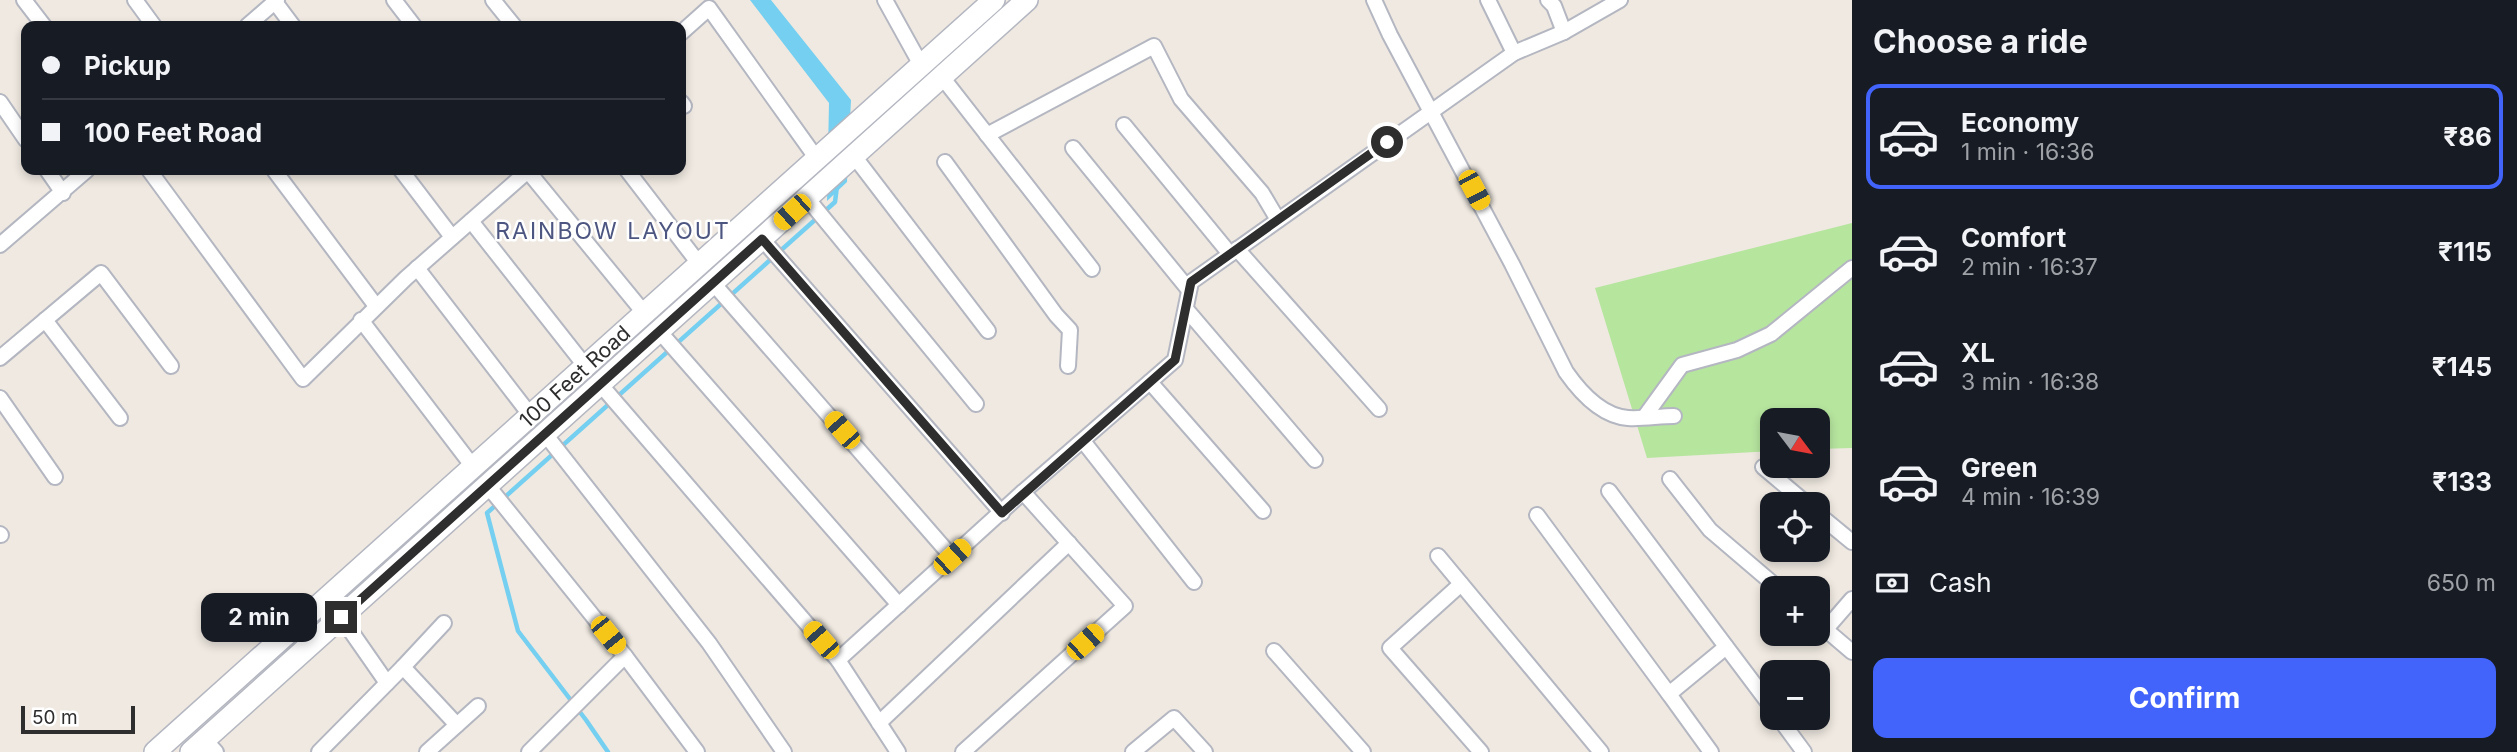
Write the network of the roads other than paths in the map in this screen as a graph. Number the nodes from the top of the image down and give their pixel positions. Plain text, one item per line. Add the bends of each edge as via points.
1 (24, 0) edge
2 (135, 0) edge
3 (394, 0) edge
4 (493, 0) edge
5 (885, 0) edge
6 (994, 0) edge
7 (1027, 0) edge
8 (1374, 0) edge
9 (1488, 0) edge
10 (1548, 0) edge
11 (276, 1) edge
12 (1618, 1) edge
13 (40, 21) edge
14 (150, 21) edge
15 (253, 21) edge
16 (290, 21) edge
17 (410, 21) edge
18 (510, 21) edge
19 (686, 29) edge
20 (1564, 32) junction
21 (1514, 53) junction
22 (921, 65) junction
23 (942, 77) junction
24 (0, 102) edge
25 (1431, 110) junction
26 (1124, 125) dead end
27 (21, 133) edge
28 (987, 135) junction
29 (1073, 148) dead end
30 (854, 156) junction
31 (817, 159) junction
32 (945, 162) dead end
33 (51, 175) edge
34 (82, 175) edge
35 (153, 175) edge
36 (278, 175) edge
37 (405, 175) edge
38 (522, 175) edge
39 (532, 175) edge
40 (632, 175) edge
41 (63, 192) junction
42 (807, 198) junction
43 (1278, 220) junction
44 (471, 221) junction
45 (452, 237) junction
46 (2, 239) edge
47 (762, 239) junction
48 (1234, 252) junction
49 (700, 265) junction
50 (418, 268) junction
51 (1852, 268) edge
52 (1092, 269) dead end
53 (713, 283) junction
54 (1189, 290) junction
55 (376, 306) junction
56 (1186, 309) junction
57 (645, 314) junction
58 (45, 320) junction
59 (361, 320) junction
60 (659, 331) junction
61 (988, 331) dead end
62 (0, 358) edge
63 (171, 366) dead end
64 (1068, 366) dead end
65 (586, 367) junction
66 (1150, 382) junction
67 (600, 384) junction
68 (0, 398) edge
69 (976, 404) dead end
70 (1379, 409) dead end
71 (531, 416) junction
72 (1645, 416) junction
73 (1674, 416) dead end
74 (120, 418) dead end
75 (545, 434) junction
76 (1083, 441) junction
77 (1315, 460) dead end
78 (474, 468) junction
79 (55, 477) dead end
80 (1776, 478) edge
81 (1670, 479) dead end
82 (488, 486) junction
83 (1609, 491) dead end
84 (1023, 492) junction
85 (1793, 492) edge
86 (1263, 511) dead end
87 (1002, 513) junction
88 (1537, 515) dead end
89 (1830, 523) edge
90 (1852, 542) edge
91 (1069, 543) junction
92 (1438, 556) dead end
93 (952, 557) junction
94 (1764, 576) edge
95 (1194, 582) dead end
96 (1461, 584) junction
97 (1852, 598) edge
98 (899, 605) junction
99 (341, 617) junction
100 (1830, 619) edge
101 (444, 622) dead end
102 (1830, 633) edge
103 (1726, 647) junction
104 (1274, 651) dead end
105 (1852, 652) edge
106 (625, 656) junction
107 (838, 660) junction
108 (403, 667) junction
109 (387, 683) junction
110 (1760, 692) edge
111 (1669, 694) junction
112 (478, 706) dead end
113 (879, 723) junction
114 (457, 725) junction
115 (1788, 730) edge
116 (204, 748) edge
117 (538, 749) edge
118 (155, 752) edge
119 (319, 752) edge
120 (426, 752) edge
121 (697, 752) edge
122 (784, 752) edge
123 (898, 752) edge
124 (963, 752) edge
125 (1133, 752) edge
126 (1205, 752) edge
127 (1363, 752) edge
128 (1481, 752) edge
129 (1601, 752) edge
130 (1711, 752) edge
131 (1804, 752) edge

1 - 13 street
2 - 14 street
3 - 17 street
4 - 18 street
5 - 22 street
6 - 22 main road, 100 Feet Road
7 - 23 main road, 100 Feet Road
8 - 25 street
9 - 21 street
10 - 20 street
11 - 15 street
11 - 16 street
12 - 20 street
19 - 31 street via 709,8
20 - 21 street
21 - 25 street
22 - 31 main road, 100 Feet Road
23 - 28 street
23 - 30 main road, 100 Feet Road
24 - 27 street
25 - 43 street
25 - 72 street via 1571,379 1595,404 1615,415
26 - 48 street
28 - 43 street via 1154,46 1181,99 1262,193
28 - 52 street
29 - 54 street
30 - 42 main road, 100 Feet Road
30 - 61 street
31 - 49 main road, 100 Feet Road
32 - 64 street via 1070,330
33 - 41 street
34 - 41 street
35 - 59 street via 303,379
36 - 55 street
37 - 45 street
38 - 44 street
39 - 57 street
40 - 49 street
41 - 46 street
42 - 47 main road, 100 Feet Road
42 - 69 street
43 - 48 street
44 - 45 street
44 - 65 street
45 - 50 street
47 - 53 main road, 100 Feet Road
47 - 87 street
48 - 54 street via 1191,282
48 - 70 street
49 - 57 main road, 100 Feet Road
50 - 55 street
50 - 71 street
51 - 72 street via 1771,334 1737,350 1682,365
53 - 60 main road, 100 Feet Road
53 - 93 street
54 - 56 street
55 - 59 street
56 - 66 street via 1175,360
56 - 77 street
57 - 65 main road, 100 Feet Road
58 - 62 street
58 - 63 street via 103,274
58 - 74 street
59 - 78 street
60 - 67 main road, 100 Feet Road
60 - 98 street
65 - 71 main road, 100 Feet Road
66 - 76 street
66 - 86 street
67 - 75 main road, 100 Feet Road
67 - 107 street
68 - 79 street
71 - 78 main road, 100 Feet Road
72 - 73 street
75 - 82 main road, 100 Feet Road
75 - 122 street via 694,623
76 - 84 street
76 - 95 street
78 - 118 main road, 100 Feet Road
80 - 85 street
81 - 94 street via 1710,530
82 - 99 main road, 100 Feet Road
82 - 106 street
83 - 103 street
84 - 87 street
84 - 91 street
87 - 93 street
88 - 111 street
89 - 90 street
91 - 113 street
91 - 124 street via 1125,606
92 - 96 street
93 - 98 street
96 - 128 street via 1390,648
96 - 129 street
97 - 100 street
98 - 107 street
99 - 109 street
99 - 116 main road, 100 Feet Road
101 - 108 street
102 - 105 street
103 - 110 street
103 - 111 street
104 - 127 street
106 - 117 street
106 - 121 street
107 - 113 street
108 - 109 street
108 - 114 street
109 - 119 street
111 - 130 street
112 - 114 street
113 - 123 street
114 - 120 street
115 - 131 street
125 - 126 street via 1174,718

